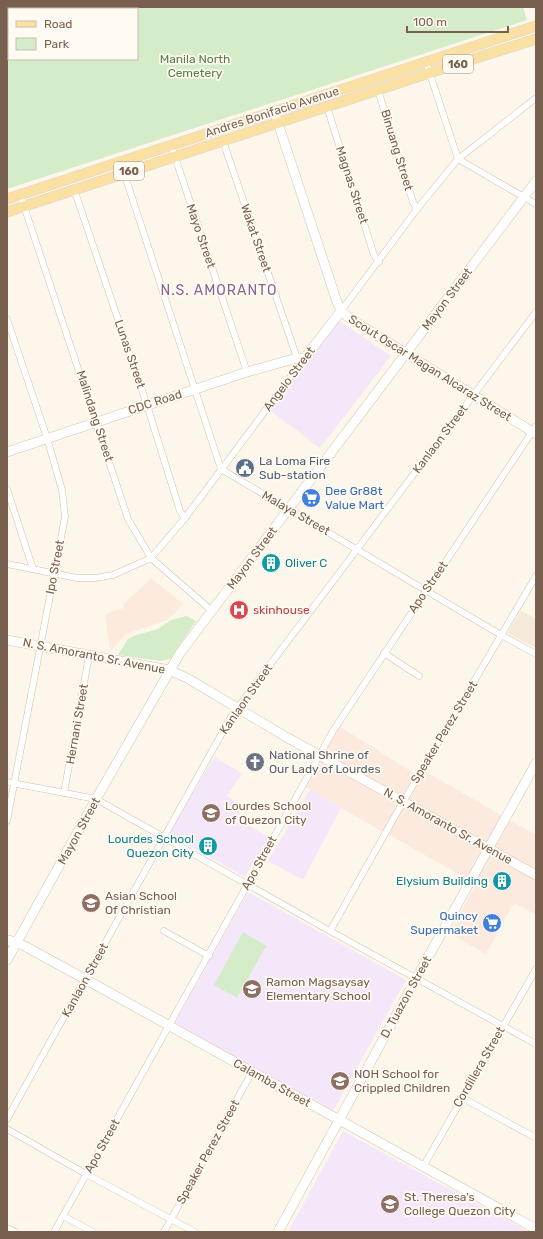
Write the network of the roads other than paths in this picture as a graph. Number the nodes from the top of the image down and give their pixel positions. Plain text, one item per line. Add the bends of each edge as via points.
1 (536, 26) edge
2 (536, 39) edge
3 (426, 62) junction
4 (429, 73) junction
5 (378, 90) junction
6 (536, 98) edge
7 (327, 107) junction
8 (274, 111) junction
9 (277, 123) junction
10 (223, 141) junction
11 (171, 145) junction
12 (175, 157) junction
13 (458, 159) junction
14 (124, 173) junction
15 (536, 181) edge
16 (74, 189) junction
17 (20, 194) junction
18 (524, 196) junction
19 (7, 199) edge
20 (536, 204) edge
21 (24, 206) junction
22 (417, 209) junction
23 (7, 212) edge
24 (379, 262) junction
25 (341, 310) junction
26 (536, 312) edge
27 (7, 319) edge
28 (406, 354) junction
29 (300, 358) junction
30 (247, 372) junction
31 (195, 389) junction
32 (472, 396) junction
33 (147, 405) junction
34 (97, 421) junction
35 (535, 431) edge
36 (47, 438) junction
37 (7, 452) edge
38 (221, 469) junction
39 (7, 489) edge
40 (288, 509) junction
41 (185, 518) junction
42 (357, 549) junction
43 (151, 558) junction
44 (7, 564) edge
45 (33, 569) junction
46 (54, 573) junction
47 (536, 576) edge
48 (426, 591) junction
49 (212, 612) junction
50 (502, 636) junction
51 (7, 640) edge
52 (41, 646) junction
53 (384, 653) junction
54 (536, 654) edge
55 (89, 656) junction
56 (169, 670) junction
57 (419, 676) dead end
58 (237, 708) junction
59 (319, 754) junction
60 (536, 763) edge
61 (10, 783) edge
62 (64, 793) junction
63 (96, 799) junction
64 (403, 802) junction
65 (7, 821) edge
66 (163, 837) junction
67 (489, 848) junction
68 (536, 875) edge
69 (248, 884) junction
70 (164, 931) dead end
71 (330, 931) junction
72 (7, 940) edge
73 (17, 942) junction
74 (209, 956) junction
75 (7, 960) edge
76 (536, 968) edge
77 (85, 979) junction
78 (416, 979) junction
79 (169, 1026) junction
80 (502, 1026) junction
81 (536, 1044) edge
82 (252, 1072) junction
83 (461, 1097) junction
84 (7, 1119) edge
85 (338, 1120) junction
86 (7, 1129) edge
87 (536, 1138) edge
88 (423, 1167) junction
89 (86, 1174) junction
90 (63, 1216) junction
91 (171, 1218) junction
92 (7, 1228) edge
93 (536, 1229) edge
94 (15, 1232) edge
95 (54, 1232) edge
96 (93, 1232) edge
97 (164, 1232) edge
98 (195, 1232) edge
99 (278, 1232) edge

1 - 3 main road, Andres Bonifacio Avenue / 160
2 - 4 main road, Andres Bonifacio Avenue / 160
3 - 4 street
3 - 8 main road, Andres Bonifacio Avenue / 160
4 - 5 main road, Andres Bonifacio Avenue / 160
4 - 13 street
5 - 7 main road, Andres Bonifacio Avenue / 160
5 - 22 street, Binuang Street
6 - 13 street, Angelo Street
7 - 9 main road, Andres Bonifacio Avenue / 160
7 - 24 street, Magnas Street via 374,255
8 - 9 street, Scout Oscar Magan Alcaraz Street
8 - 11 main road, Andres Bonifacio Avenue / 160
9 - 10 main road, Andres Bonifacio Avenue / 160
9 - 25 street, Scout Oscar Magan Alcaraz Street
10 - 12 main road, Andres Bonifacio Avenue / 160
10 - 29 street, Wakat Street
11 - 12 street, Mayo Street
11 - 17 main road, Andres Bonifacio Avenue / 160
12 - 14 main road, Andres Bonifacio Avenue / 160
12 - 30 street, Mayo Street
13 - 18 street
13 - 22 street, Angelo Street
14 - 16 main road, Andres Bonifacio Avenue / 160
14 - 31 street
15 - 18 street, Mayon Street
16 - 21 main road, Andres Bonifacio Avenue / 160
16 - 33 street, Lunas Street
17 - 19 main road, Andres Bonifacio Avenue / 160
17 - 21 street, Malindang Street
18 - 20 street
18 - 28 street, Mayon Street
21 - 23 main road, Andres Bonifacio Avenue / 160
21 - 34 street, Malindang Street
22 - 24 street, Angelo Street
24 - 25 street, Angelo Street
25 - 28 street, Scout Oscar Magan Alcaraz Street via 352,320
25 - 29 street, Angelo Street
26 - 32 street, Kanlaon Street
27 - 36 street, Ipo Street
28 - 32 street, Scout Oscar Magan Alcaraz Street
28 - 40 street, Mayon Street
29 - 30 street, CDC Road
29 - 38 street, Angelo Street
30 - 31 street, CDC Road
31 - 33 street, CDC Road
31 - 38 street
32 - 35 street, Scout Oscar Magan Alcaraz Street
32 - 42 street, Kanlaon Street
33 - 34 street, CDC Road
33 - 41 street, Lunas Street via 181,514
34 - 36 street, CDC Road
34 - 43 street, Malindang Street via 128,519
35 - 48 street, Apo Street
36 - 37 street, CDC Road
36 - 46 street, Ipo Street via 62,490 65,517
38 - 40 street, Malaya Street
38 - 41 street, Angelo Street
39 - 45 street
40 - 42 street, Malaya Street
40 - 49 street, Mayon Street
41 - 43 street, Angelo Street
42 - 48 street, Malaya Street
42 - 58 street, Kanlaon Street
43 - 46 street, Angelo Street via 113,575 95,578 77,578
43 - 49 street, Malindang Street
44 - 45 street, Angelo Street
45 - 46 street, Angelo Street
46 - 52 street, Ipo Street
47 - 50 street, Speaker Perez Street
48 - 50 street, Malaya Street
48 - 53 street, Apo Street
49 - 56 street, Mayon Street
50 - 54 street, Malaya Street
50 - 64 street, Speaker Perez Street
51 - 52 street, N. S. Amoranto Sr. Avenue
52 - 55 street, N. S. Amoranto Sr. Avenue
52 - 61 street, Ipo Street
53 - 57 street
53 - 59 street, Apo Street
55 - 56 street, N. S. Amoranto Sr. Avenue
55 - 62 street, Hernani Street
56 - 58 street, N. S. Amoranto Sr. Avenue
56 - 63 street, Mayon Street
58 - 59 street, N. S. Amoranto Sr. Avenue
58 - 66 street, Kanlaon Street
59 - 64 street, N. S. Amoranto Sr. Avenue
59 - 69 street, Apo Street
60 - 67 street, D. Tuazon Street
61 - 62 street
61 - 65 street, Ipo Street
62 - 63 street
63 - 66 street
63 - 73 street, Mayon Street
64 - 67 street, N. S. Amoranto Sr. Avenue
64 - 71 street, Speaker Perez Street
66 - 69 street
66 - 77 street, Kanlaon Street
67 - 68 street, N. S. Amoranto Sr. Avenue
67 - 78 street, D. Tuazon Street
69 - 71 street
69 - 74 street, Apo Street
70 - 74 street
71 - 78 street
72 - 73 street, Calamba Street
73 - 75 street, Mayon Street
73 - 77 street, Calamba Street
74 - 79 street, Apo Street
76 - 80 street, Cordillera Street
77 - 79 street, Calamba Street
77 - 84 street, Kanlaon Street
78 - 80 street
78 - 85 street, D. Tuazon Street
79 - 82 street, Calamba Street
79 - 89 street, Apo Street
80 - 81 street
80 - 83 street, Cordillera Street
82 - 85 street, Calamba Street
82 - 91 street, Speaker Perez Street
83 - 87 street
83 - 88 street, Cordillera Street
85 - 88 street, Calamba Street
85 - 99 street, D. Tuazon Street
86 - 89 street
88 - 93 street, Calamba Street
89 - 90 street, Apo Street
89 - 91 street
90 - 95 street, Apo Street
90 - 96 street
91 - 97 street, Speaker Perez Street
91 - 98 street
92 - 94 street

